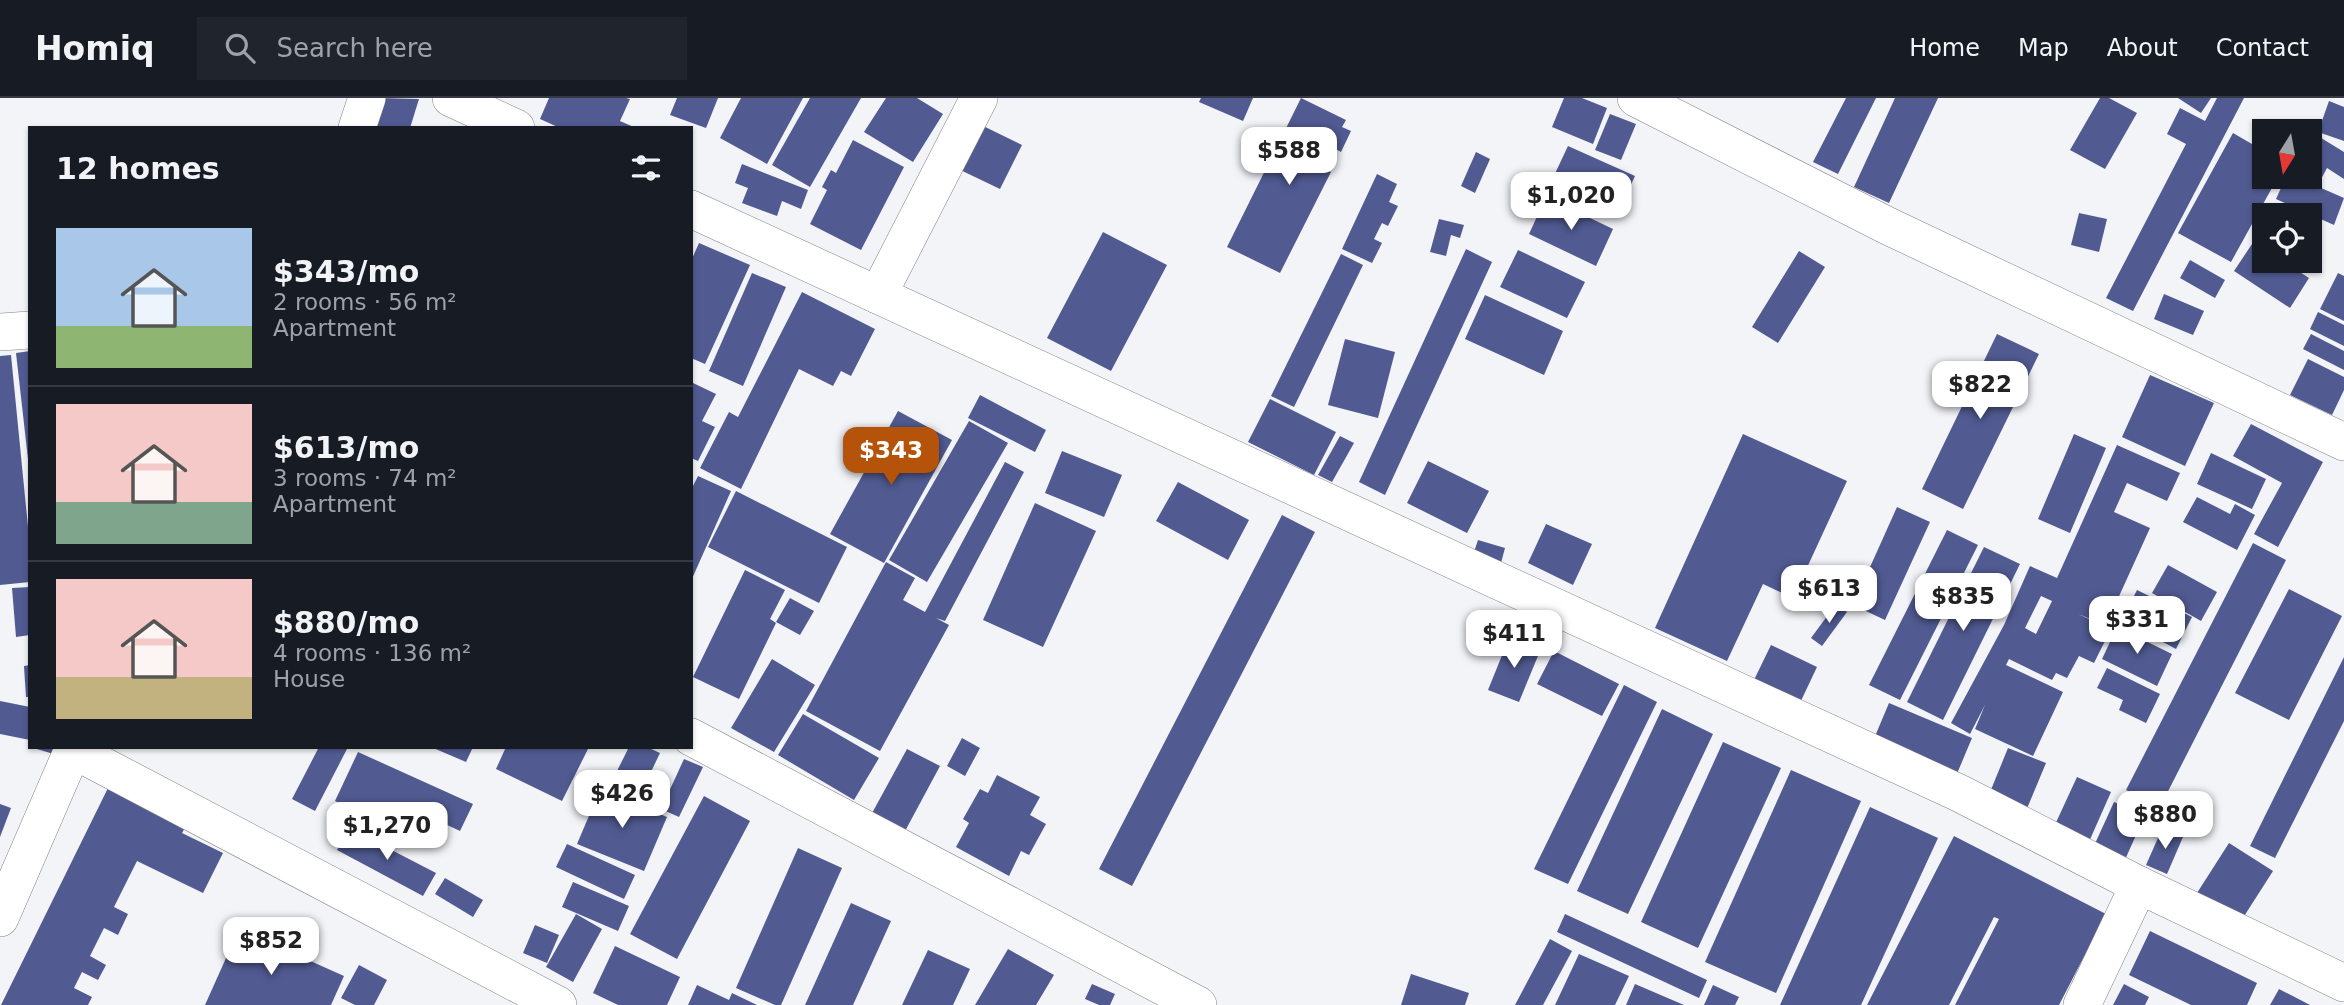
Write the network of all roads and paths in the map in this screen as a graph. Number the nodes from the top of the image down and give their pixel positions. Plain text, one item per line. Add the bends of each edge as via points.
1 (367, 98) edge
2 (451, 98) edge
3 (979, 98) edge
4 (1636, 98) edge
5 (358, 126) edge
6 (512, 126) edge
7 (693, 210) edge
8 (878, 295) junction
9 (28, 330) edge
10 (0, 331) edge
11 (2344, 442) edge
12 (693, 738) edge
13 (74, 749) edge
14 (76, 749) edge
15 (2139, 885) junction
16 (0, 918) edge
17 (2344, 983) edge
18 (558, 1005) edge
19 (1198, 1005) edge
20 (2082, 1005) edge

1 - 5 street
2 - 6 street
3 - 8 street
4 - 11 street via 1888,226
7 - 8 street
8 - 15 street via 1959,793
9 - 10 street
12 - 19 street
13 - 16 street
14 - 18 street
15 - 17 street
15 - 20 street

